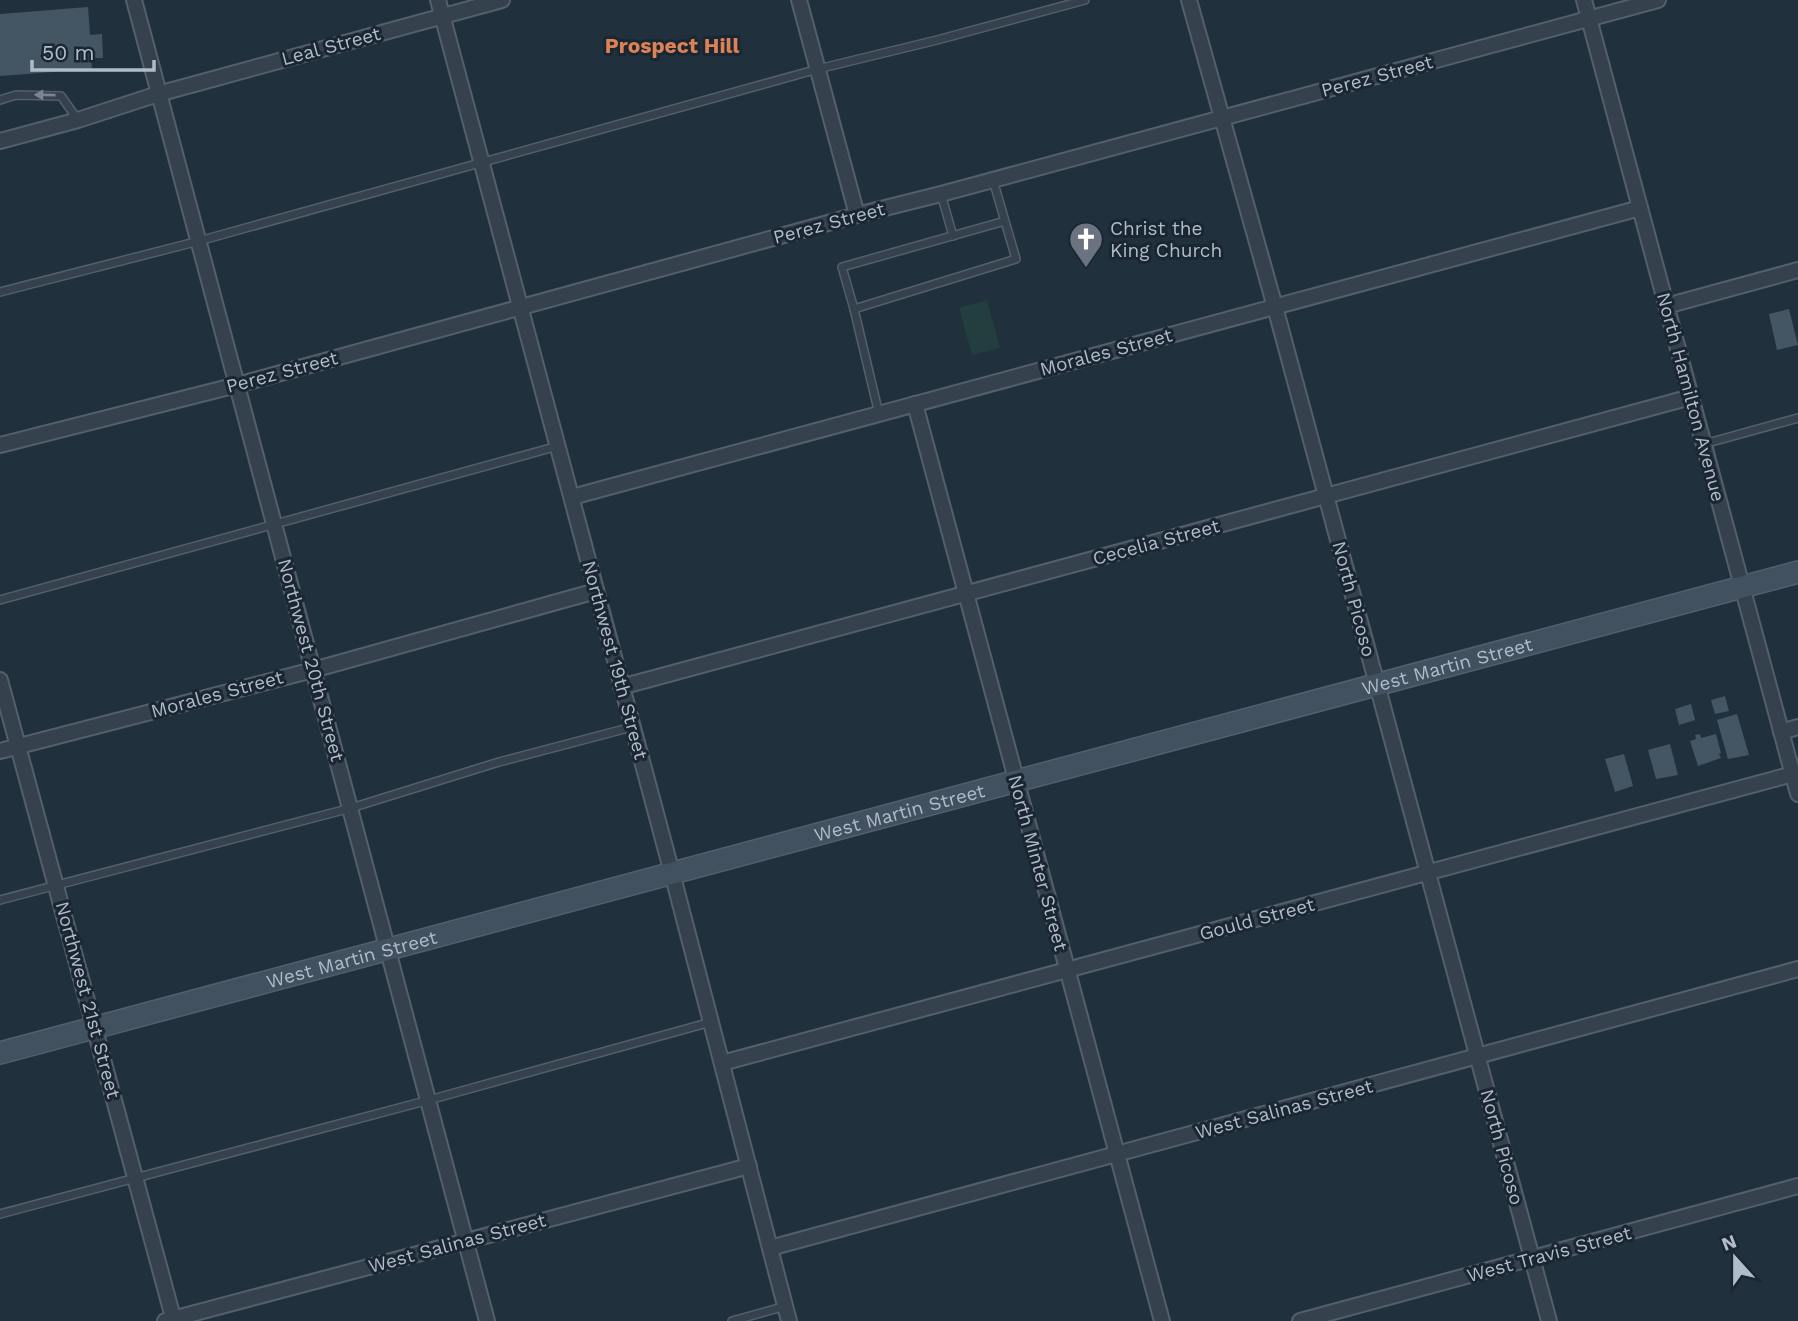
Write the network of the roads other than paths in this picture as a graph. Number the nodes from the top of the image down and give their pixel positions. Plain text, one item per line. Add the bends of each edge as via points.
1 (134, 0) edge
2 (438, 0) edge
3 (502, 0) edge
4 (799, 0) edge
5 (1085, 0) edge
6 (1189, 0) edge
7 (1584, 0) edge
8 (1658, 0) edge
9 (442, 15) junction
10 (1589, 19) junction
11 (818, 69) junction
12 (158, 94) junction
13 (0, 100) edge
14 (1222, 118) junction
15 (78, 120) junction
16 (0, 141) edge
17 (481, 161) junction
18 (993, 180) junction
19 (940, 194) junction
20 (1640, 208) junction
21 (857, 215) junction
22 (1005, 221) junction
23 (953, 236) junction
24 (199, 241) junction
25 (1798, 270) edge
26 (0, 292) edge
27 (519, 306) junction
28 (1666, 306) junction
29 (1275, 307) junction
30 (854, 309) junction
31 (237, 385) junction
32 (1691, 397) junction
33 (915, 404) junction
34 (878, 414) junction
35 (1798, 418) edge
36 (1704, 444) junction
37 (0, 445) edge
38 (558, 446) junction
39 (1326, 496) junction
40 (572, 497) junction
41 (275, 526) junction
42 (1798, 572) edge
43 (1742, 587) junction
44 (596, 591) junction
45 (965, 593) junction
46 (0, 600) edge
47 (313, 670) junction
48 (0, 680) edge
49 (1377, 685) junction
50 (621, 687) junction
51 (632, 727) junction
52 (1798, 727) edge
53 (1781, 732) junction
54 (18, 747) junction
55 (0, 751) edge
56 (1793, 774) junction
57 (1016, 781) junction
58 (1798, 794) edge
59 (351, 808) junction
60 (673, 873) junction
61 (1428, 873) junction
62 (57, 885) junction
63 (0, 901) edge
64 (389, 949) junction
65 (1798, 969) edge
66 (1067, 970) junction
67 (711, 1022) junction
68 (96, 1028) junction
69 (0, 1054) edge
70 (1477, 1056) junction
71 (722, 1063) junction
72 (429, 1100) junction
73 (1117, 1154) junction
74 (749, 1166) junction
75 (135, 1177) junction
76 (1798, 1186) edge
77 (0, 1213) edge
78 (466, 1241) junction
79 (770, 1248) junction
80 (1532, 1259) junction
81 (787, 1314) edge
82 (171, 1320) edge
83 (488, 1321) edge
84 (732, 1321) edge
85 (1162, 1321) edge
86 (1300, 1321) edge
87 (1549, 1321) edge

1 - 12 street, Northwest 20th Street
2 - 9 street, Northwest 19th Street
3 - 9 street, Leal Street
4 - 11 street
5 - 11 lane
6 - 14 street, North Picoso
7 - 10 street, North Hamilton Avenue
8 - 10 street, Perez Street
9 - 12 street, Leal Street
9 - 17 street, Northwest 19th Street
10 - 14 street, Perez Street
10 - 20 street, North Hamilton Avenue
11 - 17 lane
11 - 21 street
12 - 15 street, Leal Street
12 - 24 street, Northwest 20th Street
15 -> 13 lane via 61,96 16,95
14 - 18 street, Perez Street
14 - 29 street, North Picoso
15 - 16 street, Leal Street
17 - 24 lane
17 - 27 street, Northwest 19th Street
18 - 19 street, Perez Street
18 - 22 lane
19 - 21 street, Perez Street
19 - 23 lane
20 - 28 street, North Hamilton Avenue
20 - 29 street, Morales Street
21 - 27 street, Perez Street
22 - 23 lane
22 - 30 lane via 1016,259
23 - 30 lane via 842,267
24 - 26 lane
24 - 31 street, Northwest 20th Street
25 - 28 street
27 - 31 street, Perez Street
27 - 38 street, Northwest 19th Street
28 - 32 street, North Hamilton Avenue
29 - 33 street, Morales Street
29 - 39 street, North Picoso
30 - 34 lane
31 - 37 street, Perez Street
31 - 41 street, Northwest 20th Street
32 - 36 street, North Hamilton Avenue
32 - 39 street, Cecelia Street
33 - 34 street, Morales Street
33 - 45 street, North Minter Street
34 - 40 street, Morales Street
35 - 36 lane
36 - 43 street, North Hamilton Avenue
38 - 40 street, Northwest 19th Street
38 - 41 lane
39 - 45 street, Cecelia Street
39 - 49 street, North Picoso
40 - 44 street, Northwest 19th Street
41 - 46 lane
41 - 47 street, Northwest 20th Street
42 - 43 main road, West Martin Street
43 - 49 main road, West Martin Street
43 - 53 street, North Hamilton Avenue
44 - 47 street, Morales Street
44 - 50 street, Northwest 19th Street
45 - 50 street, Cecelia Street
45 - 57 street, North Minter Street
47 - 54 street, Morales Street
47 - 59 street, Northwest 20th Street
48 - 54 street, Northwest 21st Street
49 - 57 main road, West Martin Street
49 - 61 street, North Picoso
50 - 51 street, Northwest 19th Street
51 - 59 lane
51 - 60 street, Northwest 19th Street
52 - 53 street
53 - 56 street, North Hamilton Avenue
54 - 55 street, Morales Street
54 - 62 street, Northwest 21st Street
56 - 58 street, North Hamilton Avenue
56 - 61 street, Gould Street
57 - 60 main road, West Martin Street
57 - 66 street, North Minter Street
59 - 62 lane
59 - 64 street, Northwest 20th Street
60 - 64 main road, West Martin Street
60 - 67 street, Northwest 19th Street
61 - 66 street, Gould Street
61 - 70 street, North Picoso
62 - 63 lane
62 - 68 street, Northwest 21st Street
64 - 68 main road, West Martin Street
64 - 72 street, Northwest 20th Street
65 - 70 street, West Salinas Street
66 - 71 street, Gould Street
66 - 73 street, North Minter Street
67 - 71 street, Northwest 19th Street
67 - 72 lane
68 - 69 main road, West Martin Street
68 - 75 street, Northwest 21st Street
70 - 73 street, West Salinas Street
70 - 80 street, North Picoso
71 - 74 street, Northwest 19th Street
72 - 75 lane
72 - 78 street, Northwest 20th Street
73 - 79 street, West Salinas Street
73 - 85 street, North Minter Street
74 - 78 street, West Salinas Street
74 - 79 street, Northwest 19th Street
75 - 77 lane
75 - 82 street, Northwest 21st Street
76 - 80 street, West Travis Street
78 - 82 street, West Salinas Street
78 - 83 street, Northwest 20th Street
79 - 81 street, Northwest 19th Street
80 - 86 street, West Travis Street
80 - 87 street, North Picoso
81 - 84 lane

